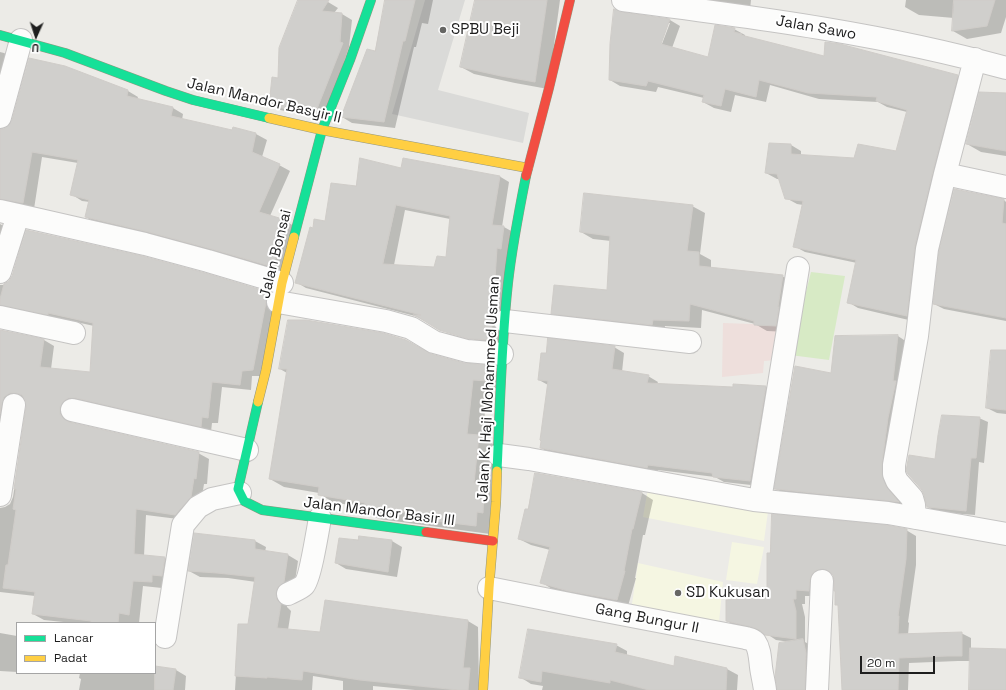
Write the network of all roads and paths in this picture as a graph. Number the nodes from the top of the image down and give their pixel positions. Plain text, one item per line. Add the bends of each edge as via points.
1 (371, 0) edge
2 (570, 0) edge
3 (623, 0) edge
4 (10, 38) edge
5 (975, 59) junction
6 (1006, 68) edge
7 (0, 117) edge
8 (322, 130) junction
9 (528, 168) junction
10 (945, 174) junction
11 (1006, 187) edge
12 (9, 213) edge
13 (798, 268) dead end
14 (0, 272) edge
15 (280, 293) junction
16 (0, 318) edge
17 (505, 320) junction
18 (74, 333) dead end
19 (690, 342) dead end
20 (502, 354) junction
21 (14, 405) dead end
22 (72, 410) dead end
23 (247, 450) junction
24 (499, 455) junction
25 (240, 493) junction
26 (0, 495) edge
27 (760, 500) junction
28 (320, 518) junction
29 (915, 518) junction
30 (1006, 534) edge
31 (493, 541) junction
32 (822, 581) dead end
33 (489, 588) junction
34 (288, 594) dead end
35 (164, 637) dead end
36 (483, 690) edge
37 (765, 690) edge
38 (817, 690) edge

1 - 8 street, Jalan Bonsai
2 - 9 street, Jalan K. Haji Mohammed Usman
3 - 5 street, Jalan Sawo via 772,20 906,43
4 - 7 street
4 - 8 street, Jalan Mandor Basyir II via 65,53 193,100
5 - 6 street, Jalan Sawo
5 - 10 street
8 - 9 street, Jalan Mandor Basyir II
8 - 15 street, Jalan Bonsai
9 - 17 street, Jalan K. Haji Mohammed Usman via 508,283
10 - 11 street
10 - 29 street via 928,249 917,336 894,465 897,481 912,498
12 - 14 street
12 - 15 street via 208,261
13 - 27 street
15 - 20 street via 411,328 434,342 467,351
15 - 23 street, Jalan Bonsai via 266,370
16 - 18 street
17 - 19 street
17 - 20 street, Jalan K. Haji Mohammed Usman
20 - 24 street, Jalan K. Haji Mohammed Usman
21 - 26 street
22 - 23 street
23 - 25 street, Jalan Bonsai via 238,489
24 - 27 street
24 - 31 street, Jalan K. Haji Mohammed Usman
25 - 28 street, Jalan Mandor Basir III via 244,501 262,510
25 - 35 street via 212,499 198,507 183,525
27 - 29 street
28 - 31 street, Jalan Mandor Basir III
28 - 34 street via 308,577 305,584
29 - 30 street
31 - 33 street, Jalan K. Haji Mohammed Usman
32 - 38 street
33 - 36 street, Jalan K. Haji Mohammed Usman
33 - 37 street, Gang Bungur II via 752,640 759,653

